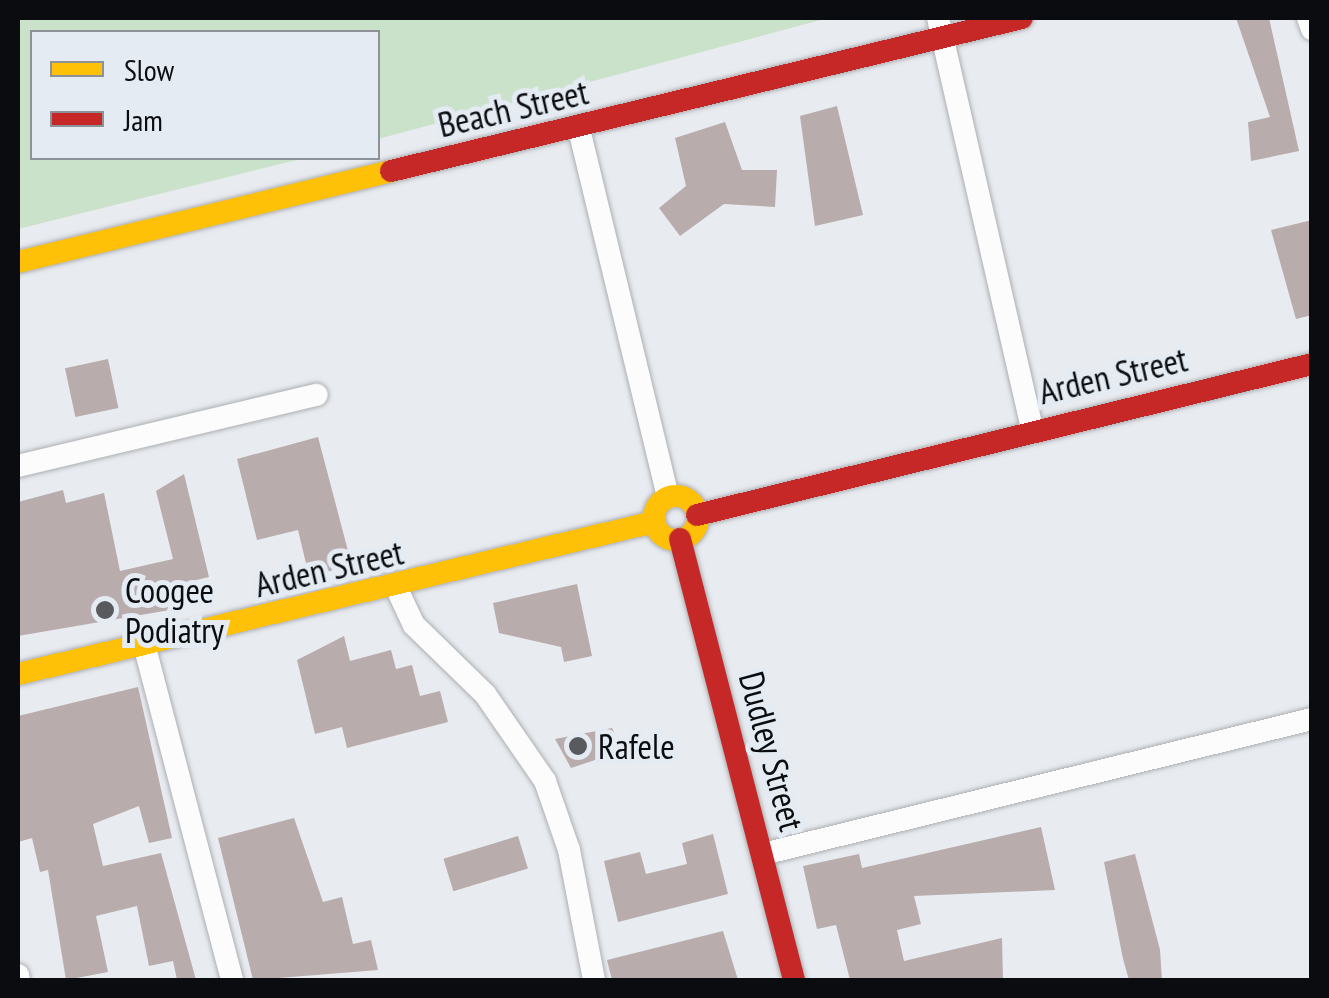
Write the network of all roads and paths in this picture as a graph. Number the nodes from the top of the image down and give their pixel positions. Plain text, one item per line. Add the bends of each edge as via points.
1 (1022, 18) edge
2 (1308, 18) edge
3 (939, 28) edge
4 (1312, 30) edge
5 (579, 129) junction
6 (18, 262) edge
7 (1312, 364) edge
8 (317, 395) dead end
9 (1032, 430) junction
10 (18, 466) edge
11 (668, 497) junction
12 (698, 515) junction
13 (654, 522) junction
14 (680, 539) junction
15 (396, 588) junction
16 (145, 648) junction
17 (18, 674) edge
18 (1312, 718) edge
19 (763, 854) junction
20 (232, 980) edge
21 (594, 980) edge
22 (794, 980) edge

1 - 3 street, Beach Street
2 - 4 street
3 - 5 street, Beach Street
3 - 9 street
5 - 6 street, Beach Street
5 - 11 street
7 - 9 street, Arden Street
8 - 10 street
9 - 12 street, Arden Street
11 - 12 street via 689,500
11 - 13 street
12 - 14 street
13 - 14 street
13 - 15 street, Arden Street
14 - 19 street, Dudley Street
15 - 16 street, Arden Street
15 - 21 street via 414,626 485,694 545,781 569,850
16 - 17 street, Arden Street
16 - 20 street
18 - 19 street
19 - 22 street, Dudley Street

